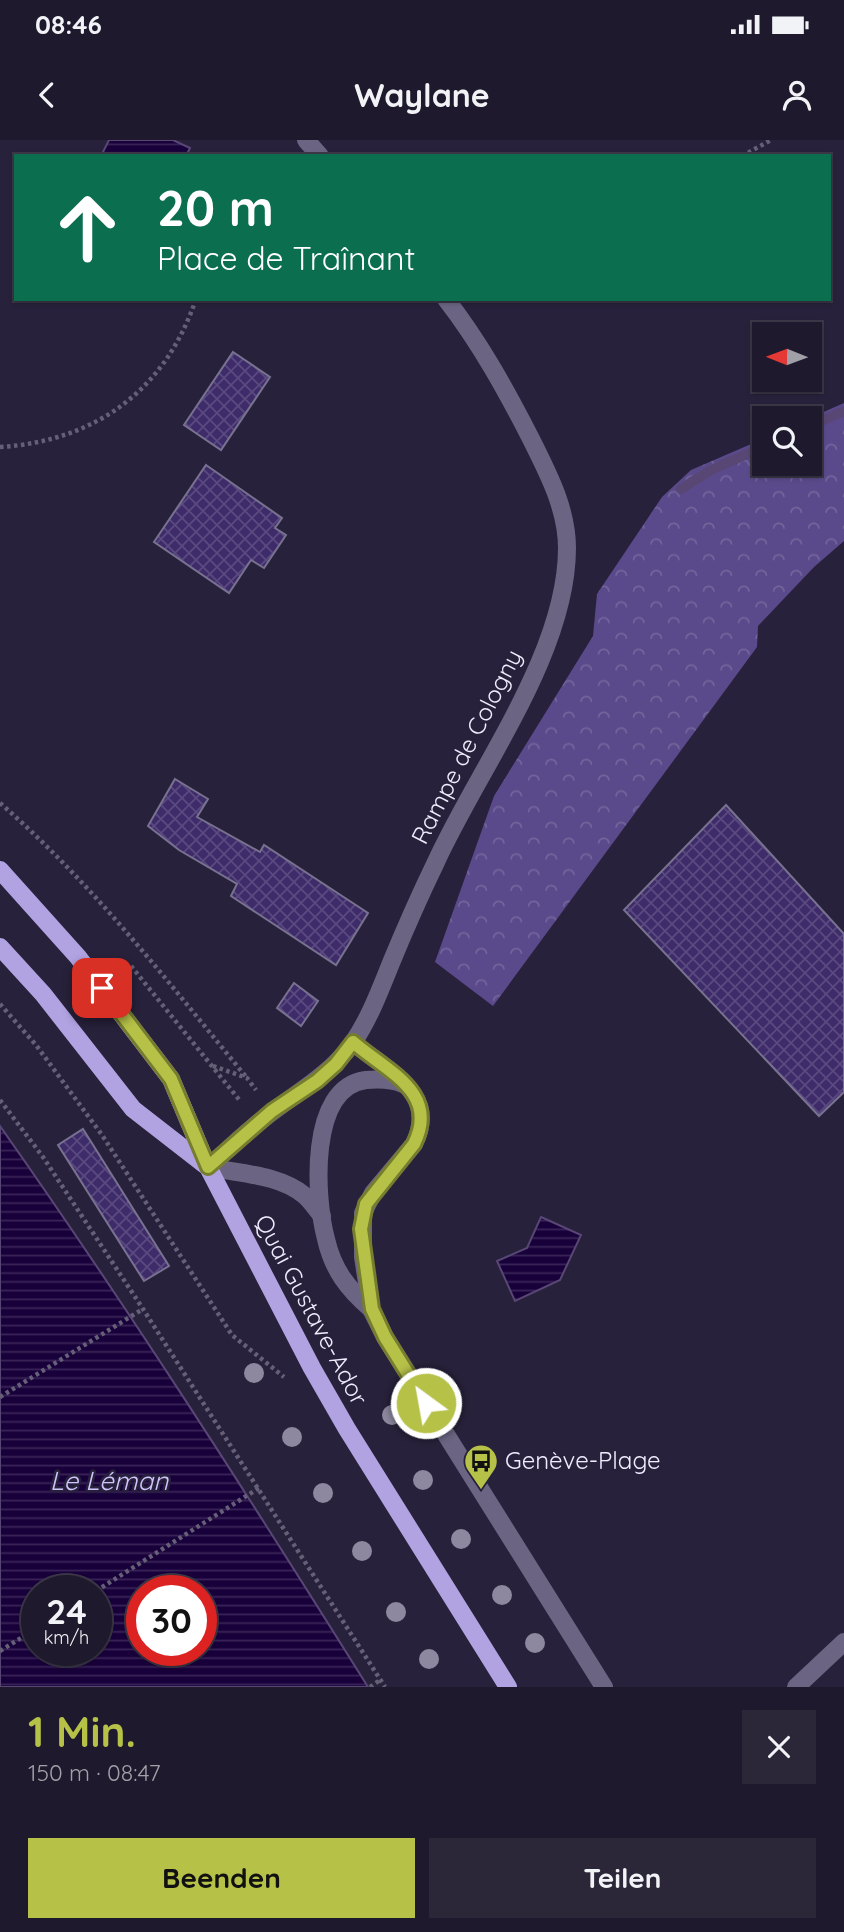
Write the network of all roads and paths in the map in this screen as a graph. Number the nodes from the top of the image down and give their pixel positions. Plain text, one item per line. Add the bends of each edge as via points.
1 (306, 140) edge
2 (771, 140) edge
3 (318, 154) edge
4 (746, 154) edge
5 (195, 301) edge
6 (447, 301) edge
7 (0, 447) edge
8 (0, 803) edge
9 (0, 870) edge
10 (0, 947) edge
11 (131, 967) dead end
12 (0, 1004) edge
13 (353, 1042) junction
14 (212, 1066) dead end
15 (247, 1078) dead end
16 (410, 1088) junction
17 (0, 1100) edge
18 (208, 1167) junction
19 (322, 1216) junction
20 (143, 1309) junction
21 (372, 1309) junction
22 (285, 1378) dead end
23 (0, 1397) edge
24 (259, 1488) junction
25 (112, 1581) edge
26 (21, 1638) edge
27 (844, 1642) edge
28 (0, 1651) edge
29 (380, 1680) junction
30 (370, 1687) edge
31 (385, 1687) edge
32 (508, 1687) edge
33 (604, 1687) edge
34 (796, 1687) edge

1 - 3 street
2 - 4 path
5 - 7 path via 169,354 127,404 79,430 31,444
6 - 13 street, Rampe de Cologny via 492,365 548,475 565,522 566,570 552,628 536,668 449,834
8 - 15 path via 123,926
9 - 18 main road, Quai Gustave-Ador via 78,957 171,1079
10 - 18 main road via 133,1109
11 - 14 path
12 - 22 path via 102,1135 232,1335
13 - 16 street
13 - 18 street, Rampe de Cologny via 317,1081 272,1111
16 - 19 street via 373,1079 348,1086 336,1096 322,1137
16 - 21 street via 420,1105 418,1135 363,1213 363,1256
17 - 20 path
18 - 19 street via 290,1185
18 - 32 main road, Quai Gustave-Ador via 347,1429
19 - 21 street via 335,1265 350,1290
20 - 23 path
20 - 24 path
21 - 33 street via 385,1337
24 - 25 path
24 - 29 path
26 - 28 path
27 - 34 street
29 - 30 path
29 - 31 path

